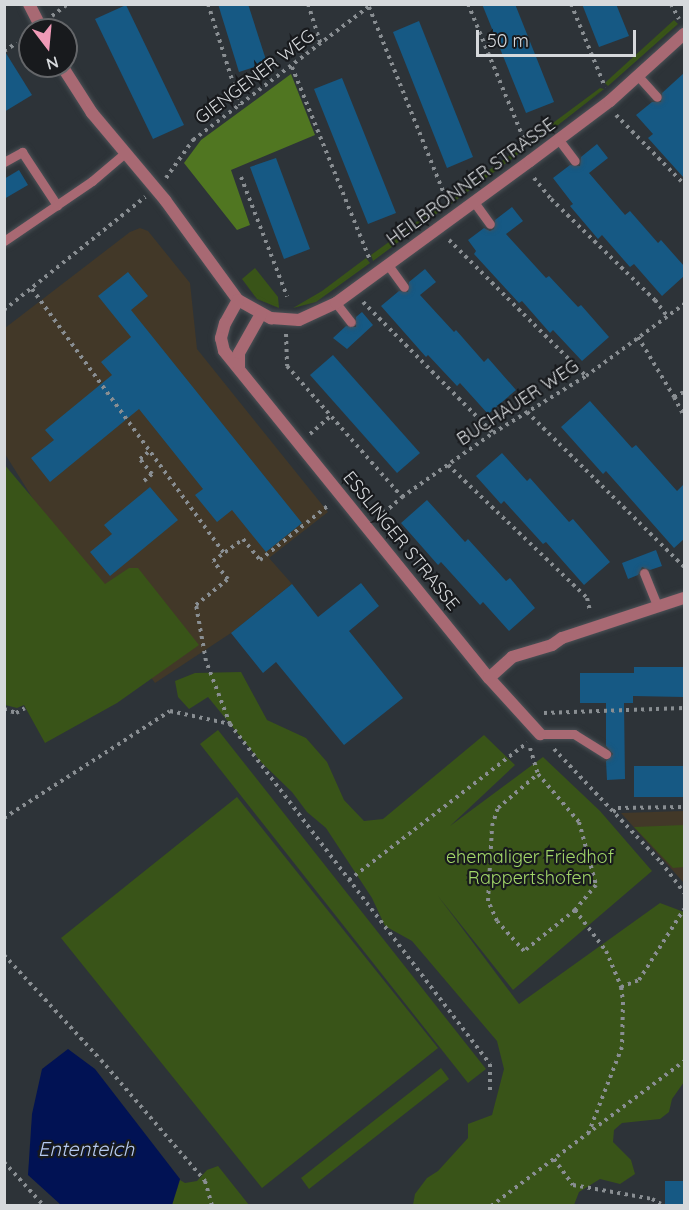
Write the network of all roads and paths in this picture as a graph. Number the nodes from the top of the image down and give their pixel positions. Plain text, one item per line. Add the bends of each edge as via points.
1 (28, 4) edge
2 (68, 4) edge
3 (208, 4) edge
4 (308, 4) edge
5 (468, 4) edge
6 (571, 4) edge
7 (671, 4) edge
8 (370, 6) edge
9 (36, 18) edge
10 (50, 18) dead end
11 (681, 21) dead end
12 (684, 34) edge
13 (17, 43) dead end
14 (321, 45) junction
15 (4, 51) edge
16 (292, 67) junction
17 (638, 76) junction
18 (70, 78) edge
19 (604, 87) dead end
20 (657, 97) dead end
21 (240, 105) junction
22 (614, 112) dead end
23 (559, 140) junction
24 (527, 148) dead end
25 (125, 153) junction
26 (575, 161) dead end
27 (4, 162) edge
28 (531, 176) dead end
29 (241, 177) dead end
30 (164, 181) dead end
31 (684, 184) edge
32 (145, 197) dead end
33 (474, 202) junction
34 (57, 205) junction
35 (449, 206) dead end
36 (490, 224) dead end
37 (447, 237) dead end
38 (4, 241) edge
39 (383, 268) junction
40 (404, 287) dead end
41 (32, 289) junction
42 (287, 296) dead end
43 (238, 300) junction
44 (361, 300) dead end
45 (336, 303) junction
46 (684, 304) edge
47 (4, 309) edge
48 (261, 315) junction
49 (667, 316) junction
50 (351, 322) dead end
51 (286, 334) dead end
52 (638, 337) junction
53 (239, 367) junction
54 (586, 376) junction
55 (684, 392) edge
56 (674, 397) junction
57 (527, 412) junction
58 (331, 416) junction
59 (684, 416) edge
60 (320, 425) dead end
61 (493, 433) junction
62 (150, 451) junction
63 (448, 465) junction
64 (144, 480) dead end
65 (402, 497) junction
66 (327, 508) dead end
67 (368, 527) junction
68 (224, 553) junction
69 (684, 567) edge
70 (644, 573) dead end
71 (684, 598) edge
72 (657, 606) junction
73 (595, 627) junction
74 (489, 678) junction
75 (26, 708) dead end
76 (684, 708) edge
77 (4, 709) edge
78 (520, 714) junction
79 (230, 724) junction
80 (540, 734) junction
81 (529, 742) junction
82 (606, 753) dead end
83 (538, 774) junction
84 (684, 807) edge
85 (613, 812) junction
86 (4, 818) edge
87 (349, 880) junction
88 (684, 893) edge
89 (575, 909) junction
90 (684, 909) edge
91 (4, 955) edge
92 (621, 987) junction
93 (684, 1061) edge
94 (490, 1091) dead end
95 (588, 1134) junction
96 (554, 1160) junction
97 (4, 1162) edge
98 (661, 1204) edge
99 (44, 1206) edge
100 (212, 1206) edge
101 (492, 1206) edge

1 - 9 street
2 - 10 path
3 - 21 path
4 - 14 path
5 - 24 path
6 - 19 path
7 - 11 path
8 - 14 path, GIENGENER WEG
8 - 35 path
12 - 17 street, HEILBRONNER STRASSE
13 - 15 path
14 - 16 path, GIENGENER WEG
16 - 21 path, GIENGENER WEG
16 - 39 path via 368,255
17 - 20 lane
17 - 23 street, HEILBRONNER STRASSE
18 - 25 street
21 - 30 path, GIENGENER WEG via 193,140
22 - 31 path
23 - 26 lane
23 - 33 street, HEILBRONNER STRASSE
25 - 34 lane
25 - 43 street via 165,200
27 - 34 lane via 22,152
28 - 49 path
29 - 42 path
32 - 41 path
33 - 36 lane
33 - 39 street, HEILBRONNER STRASSE
34 - 38 lane
37 - 54 path
39 - 40 lane
39 - 45 street, HEILBRONNER STRASSE
41 - 47 path
41 - 62 path
43 - 48 street
43 - 53 street, ESSLINGER STRASSE via 225,323 222,338 224,351
44 - 61 path
45 - 48 street, HEILBRONNER STRASSE via 299,320
45 - 50 lane
46 - 49 path, BUCHAUER WEG
48 - 53 street via 239,353
49 - 52 path, BUCHAUER WEG
51 - 58 path via 287,366
52 - 54 path, BUCHAUER WEG
52 - 56 path
53 - 67 street, ESSLINGER STRASSE via 252,388
54 - 57 path, BUCHAUER WEG
55 - 56 path
56 - 59 path
57 - 61 path, BUCHAUER WEG
57 - 69 path
58 - 60 path
58 - 65 path
61 - 63 path, BUCHAUER WEG
62 - 64 path via 140,459 152,474
62 - 68 path
63 - 65 path, BUCHAUER WEG
63 - 73 path via 587,598
65 - 67 path, BUCHAUER WEG
66 - 68 path via 260,560 243,539
67 - 74 street, ESSLINGER STRASSE
68 - 79 path via 213,561 228,579 196,605 206,661
70 - 72 lane
71 - 72 street
72 - 73 street
73 - 74 street via 512,657
74 - 78 street, ESSLINGER STRASSE
75 - 77 path via 16,713
76 - 78 path
78 - 80 street, ESSLINGER STRASSE
79 - 86 path via 170,711
79 - 87 path
80 - 81 path
80 - 82 lane via 574,734
80 - 85 path
81 - 83 path
81 - 87 path
83 - 89 path via 579,822 596,885
83 - 89 path via 494,814 490,912 524,951
84 - 85 path via 618,808
85 - 88 path via 661,862
87 - 94 path via 490,1064
89 - 92 path via 606,951
90 - 92 path via 639,980
91 - 100 path via 205,1180
92 - 95 path via 622,1047
93 - 95 path
95 - 96 path
96 - 98 path via 573,1185
96 - 101 path
97 - 99 path

